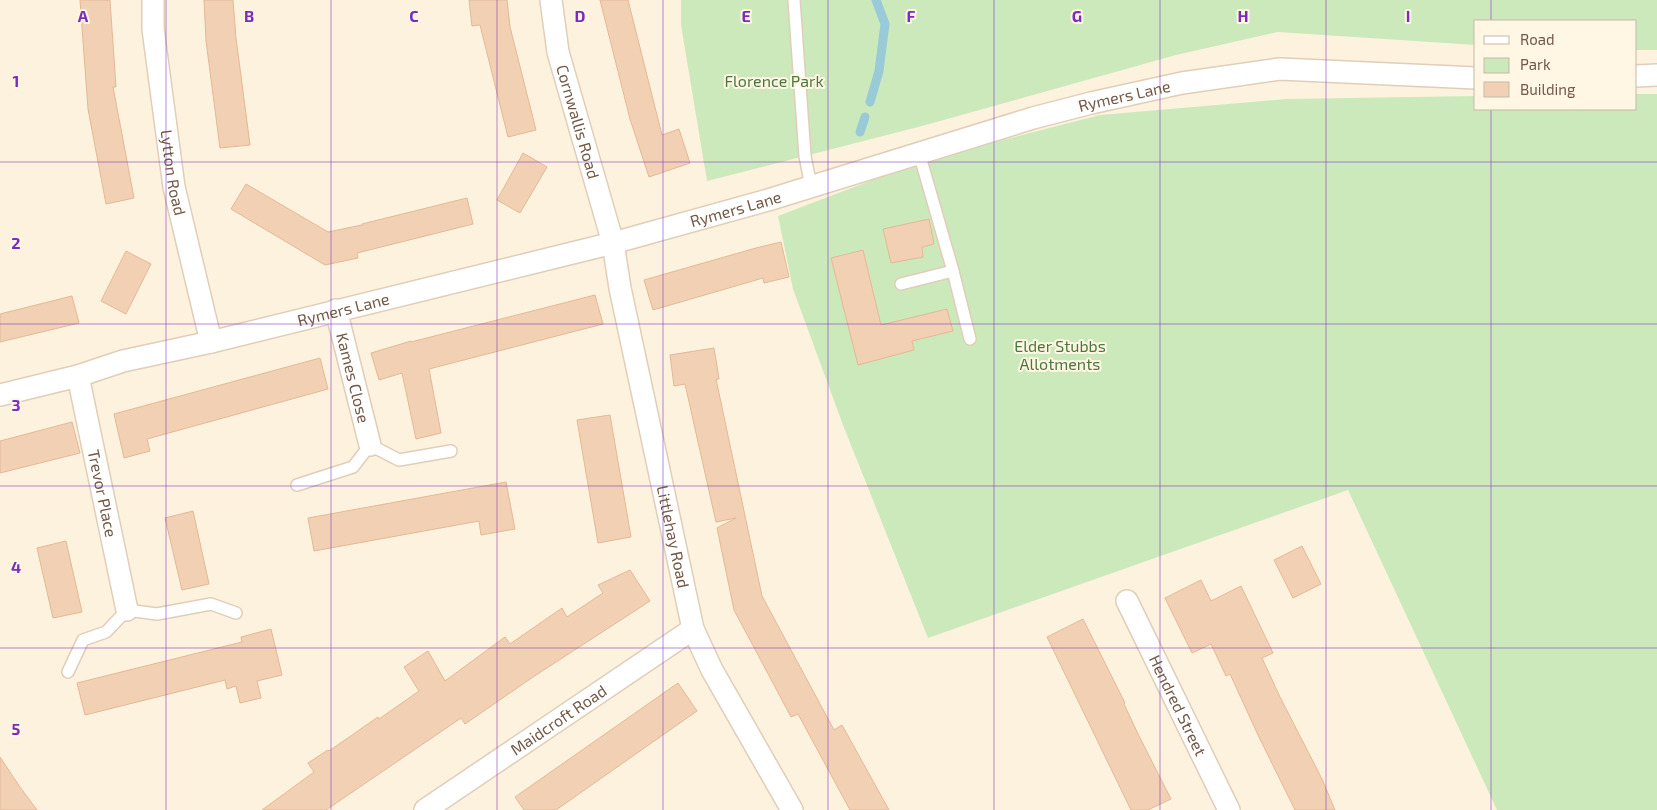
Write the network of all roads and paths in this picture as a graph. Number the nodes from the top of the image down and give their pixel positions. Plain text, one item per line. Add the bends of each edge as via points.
1 (153, 0) edge
2 (551, 0) edge
3 (794, 0) edge
4 (1657, 75) edge
5 (1637, 76) edge
6 (1474, 78) edge
7 (919, 153) junction
8 (811, 187) junction
9 (613, 243) junction
10 (953, 271) junction
11 (900, 284) dead end
12 (336, 310) junction
13 (970, 339) dead end
14 (211, 342) junction
15 (78, 376) junction
16 (0, 395) edge
17 (370, 445) junction
18 (451, 452) dead end
19 (297, 485) dead end
20 (1127, 601) dead end
21 (127, 610) junction
22 (236, 613) dead end
23 (693, 629) junction
24 (68, 672) dead end
25 (424, 810) edge
26 (792, 810) edge
27 (1229, 810) edge

1 - 14 street, Lytton Road via 153,29 174,187
2 - 9 street, Cornwallis Road via 558,52
3 - 8 lane via 805,156
4 - 5 street
6 - 7 street, Rymers Lane via 1270,71 1182,83 1091,103
7 - 8 street, Rymers Lane
7 - 10 lane
8 - 9 street, Rymers Lane
9 - 12 street, Rymers Lane
9 - 23 street, Littlehay Road
10 - 11 lane
10 - 13 lane
12 - 14 street, Rymers Lane
12 - 17 street, Kames Close
14 - 15 street, Rymers Lane via 123,361
15 - 16 street, Rymers Lane
15 - 21 street, Trevor Place
17 - 18 lane via 399,460
17 - 19 lane via 353,467
20 - 27 street, Hendred Street
21 - 22 lane via 157,614 211,604
21 - 24 lane via 106,632 83,640
23 - 25 street, Maidcroft Road
23 - 26 street, Littlehay Road via 712,670

